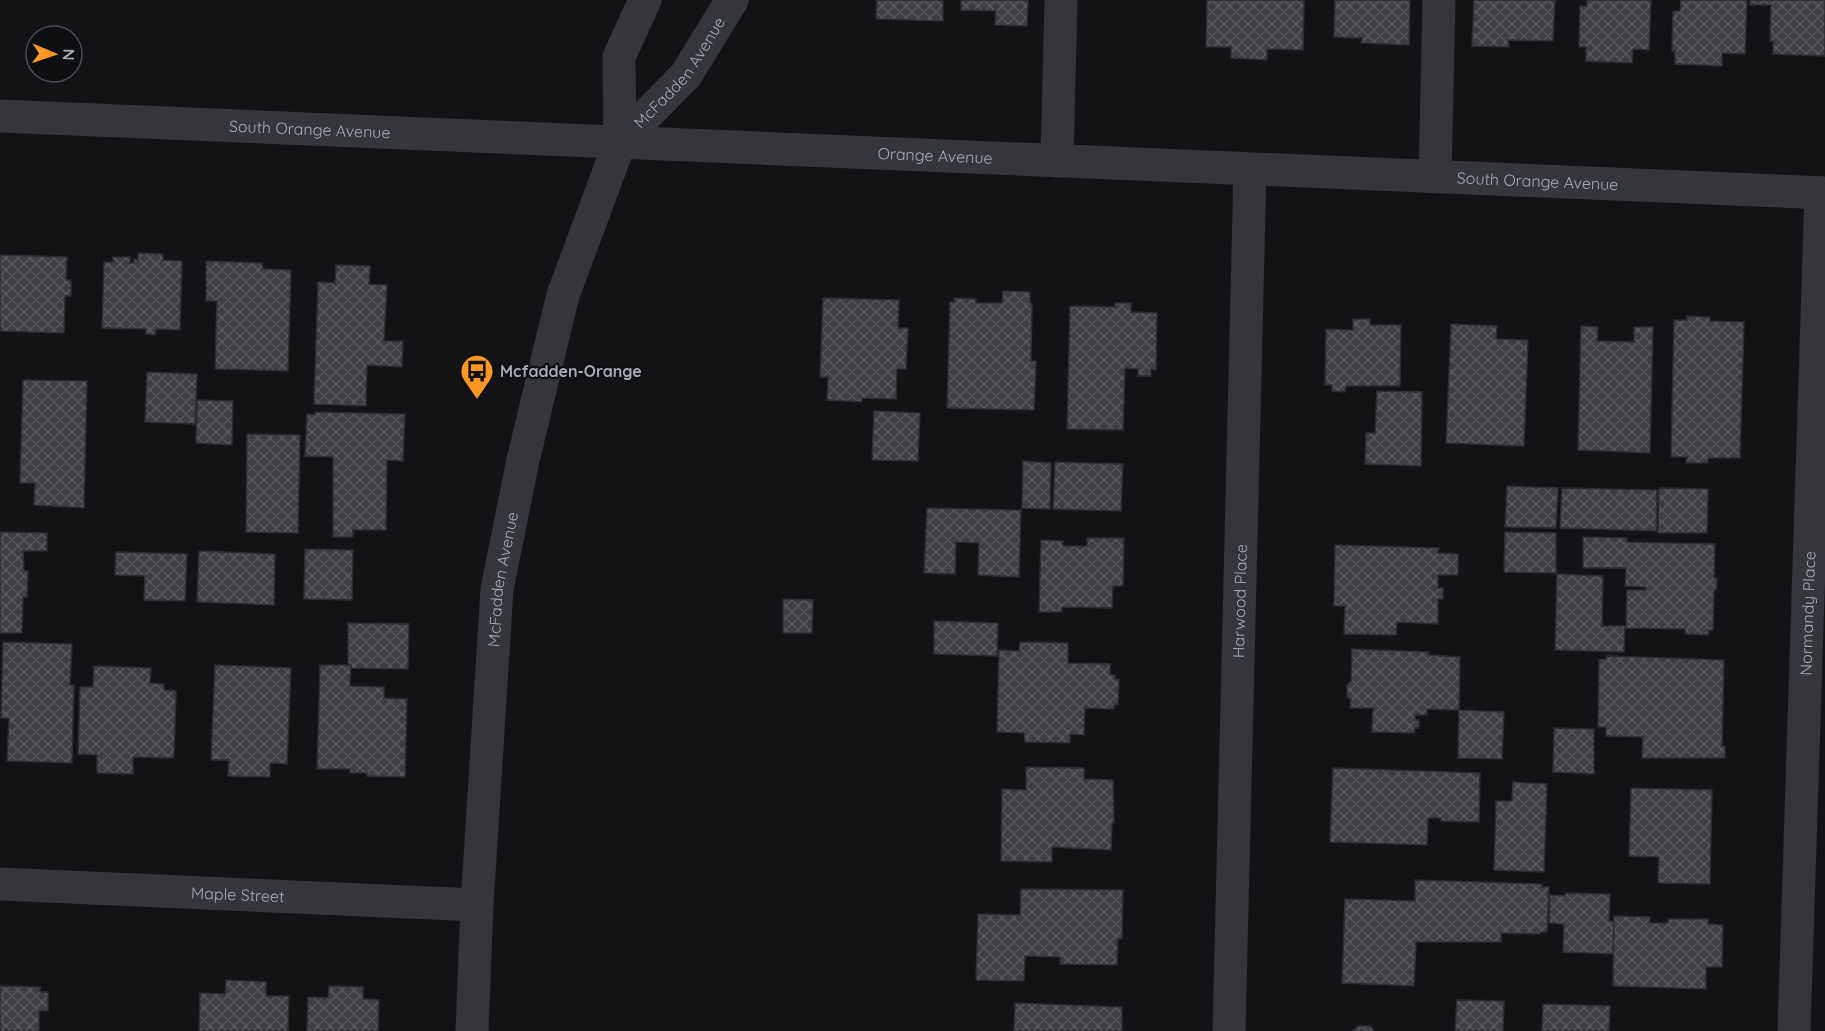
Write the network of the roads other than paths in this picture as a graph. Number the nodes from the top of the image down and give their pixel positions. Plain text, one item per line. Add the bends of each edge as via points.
1 (645, 0) edge
2 (732, 0) edge
3 (1061, 0) edge
4 (1439, 0) edge
5 (0, 116) edge
6 (620, 142) junction
7 (1057, 161) junction
8 (1250, 170) junction
9 (1435, 177) junction
10 (1823, 193) edge
11 (0, 884) edge
12 (477, 905) junction
13 (472, 1031) edge
14 (1229, 1031) edge
15 (1794, 1031) edge

1 - 6 street, McFadden Avenue via 619,57
2 - 6 street, McFadden Avenue via 686,75
3 - 7 street
4 - 9 street
5 - 6 street, South Orange Avenue
6 - 7 street, Orange Avenue
6 - 12 street, McFadden Avenue via 563,295 497,589
7 - 8 street, Orange Avenue
8 - 9 street, South Orange Avenue
8 - 14 street, Harwood Place
9 - 10 street, South Orange Avenue
10 - 15 street, Normandy Place
11 - 12 street, Maple Street
12 - 13 street, McFadden Avenue

